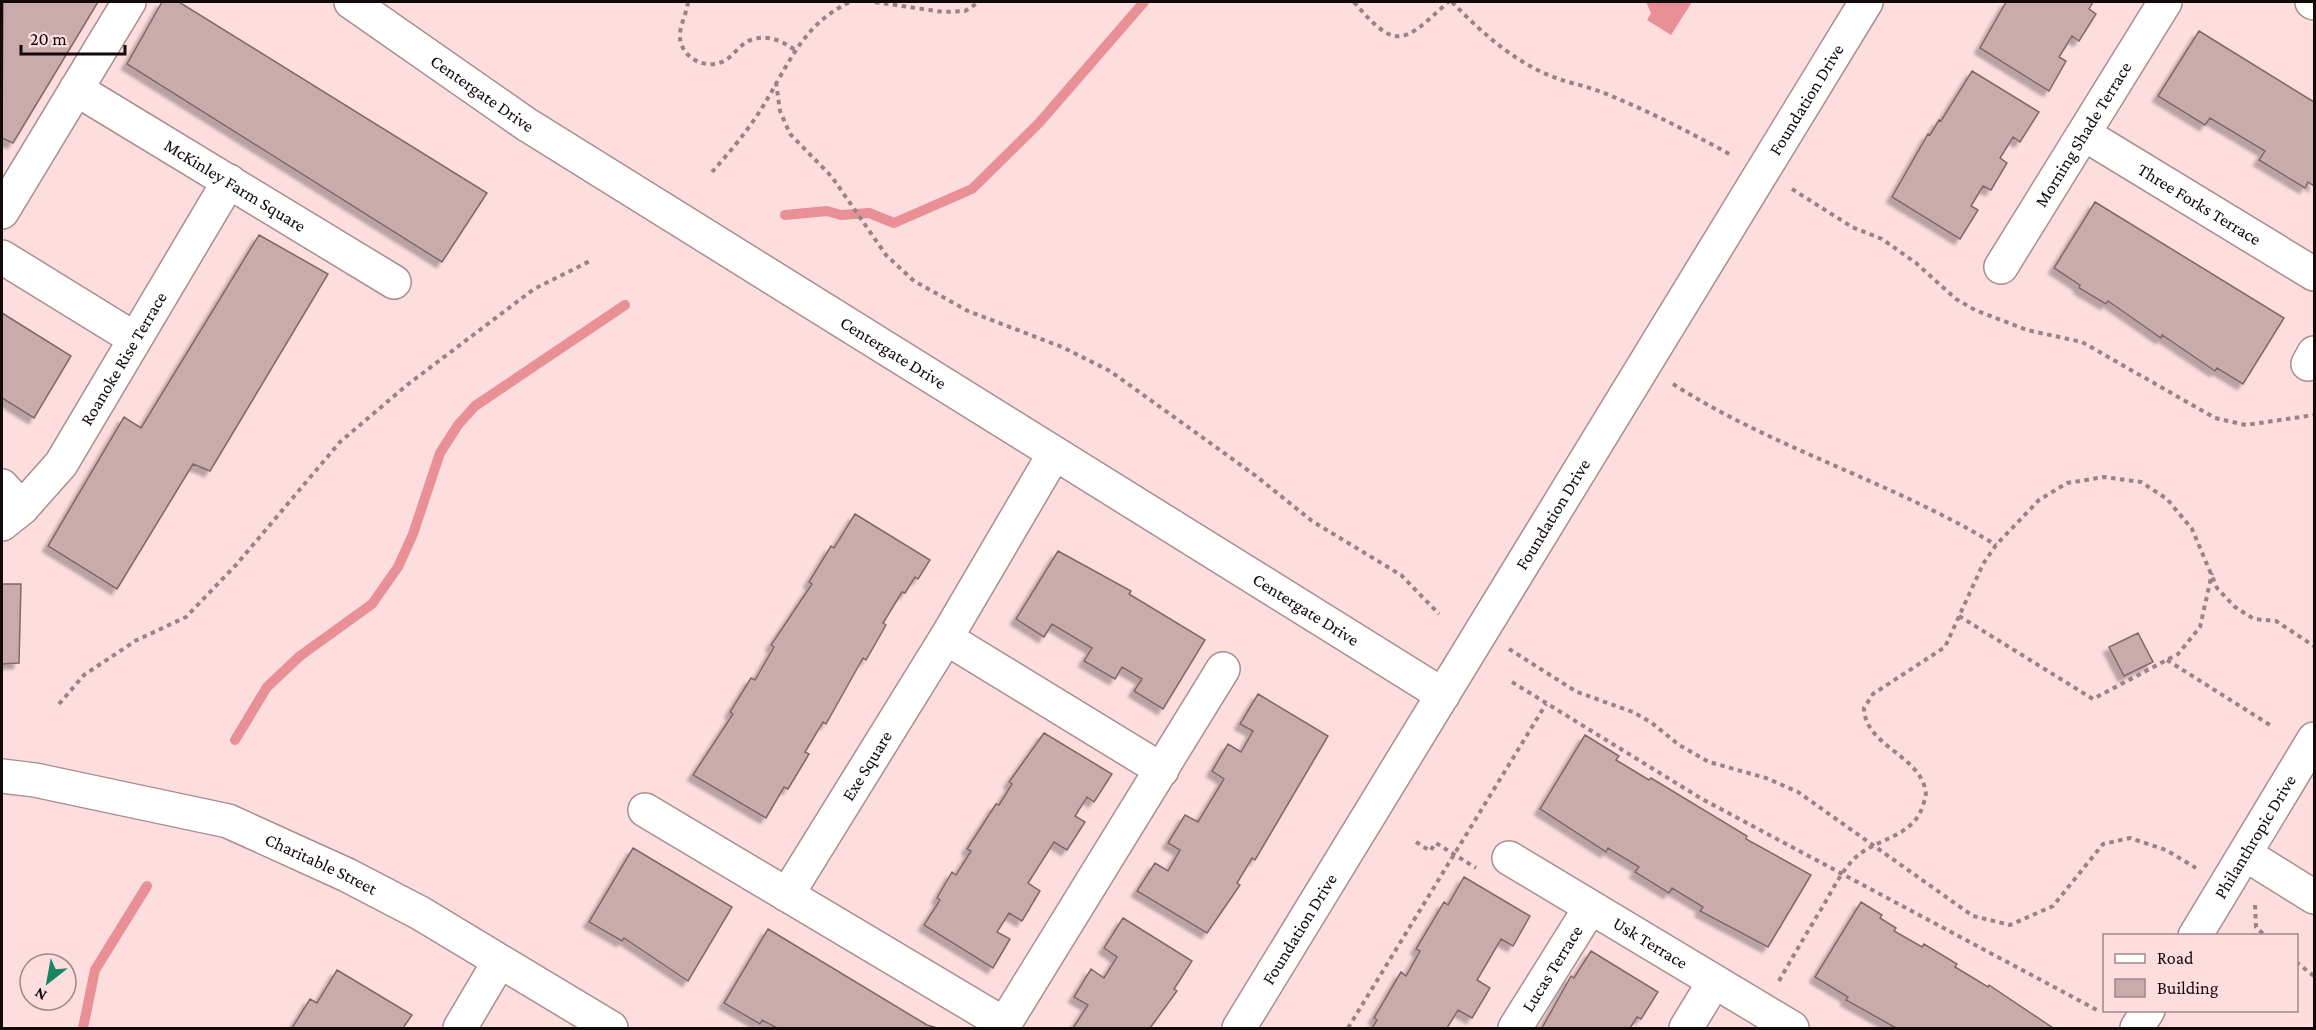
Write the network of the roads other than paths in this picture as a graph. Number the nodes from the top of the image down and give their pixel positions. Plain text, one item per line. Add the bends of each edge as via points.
1 (129, 2) edge
2 (351, 2) edge
3 (1866, 2) edge
4 (2165, 2) edge
5 (76, 89) junction
6 (2085, 135) junction
7 (229, 181) junction
8 (2, 212) edge
9 (2, 257) edge
10 (2001, 267) dead end
11 (2314, 274) edge
12 (394, 282) dead end
13 (135, 339) junction
14 (1054, 454) junction
15 (8, 506) edge
16 (946, 638) junction
17 (1223, 669) dead end
18 (1443, 696) junction
19 (2314, 739) edge
20 (1162, 770) junction
21 (2, 776) edge
22 (645, 810) dead end
23 (2245, 854) junction
24 (1509, 858) dead end
25 (787, 895) junction
26 (2314, 897) edge
27 (1590, 908) junction
28 (2196, 934) edge
29 (499, 962) junction
30 (1714, 982) junction
31 (2147, 1012) edge
32 (1003, 1027) edge
33 (460, 1029) edge
34 (611, 1029) edge
35 (1239, 1029) edge
36 (1515, 1029) edge
37 (1686, 1029) edge
38 (1792, 1029) edge
39 (2137, 1029) edge

1 - 5 street
2 - 14 street, Centergate Drive via 526,124
3 - 18 street, Foundation Drive
4 - 6 street, Morning Shade Terrace
5 - 7 street, McKinley Farm Square
5 - 8 street
6 - 10 street, Morning Shade Terrace
6 - 11 street, Three Forks Terrace
7 - 12 street, McKinley Farm Square
7 - 13 street, Roanoke Rise Terrace
9 - 13 street
13 - 15 street, Roanoke Rise Terrace via 61,464
14 - 16 street, Exe Square
14 - 18 street, Centergate Drive
16 - 20 street
16 - 25 street, Exe Square
17 - 20 street
18 - 35 street, Foundation Drive
19 - 23 street, Philanthropic Drive
20 - 32 street
21 - 29 street, Charitable Street via 228,821 347,875 420,913
22 - 25 street
23 - 26 street
23 - 28 street, Philanthropic Drive
24 - 27 street, Usk Terrace
25 - 32 street
27 - 30 street, Usk Terrace
27 - 36 street, Lucas Terrace
29 - 33 street
29 - 34 street, Charitable Street
30 - 37 street
30 - 38 street, Usk Terrace
31 - 39 street

